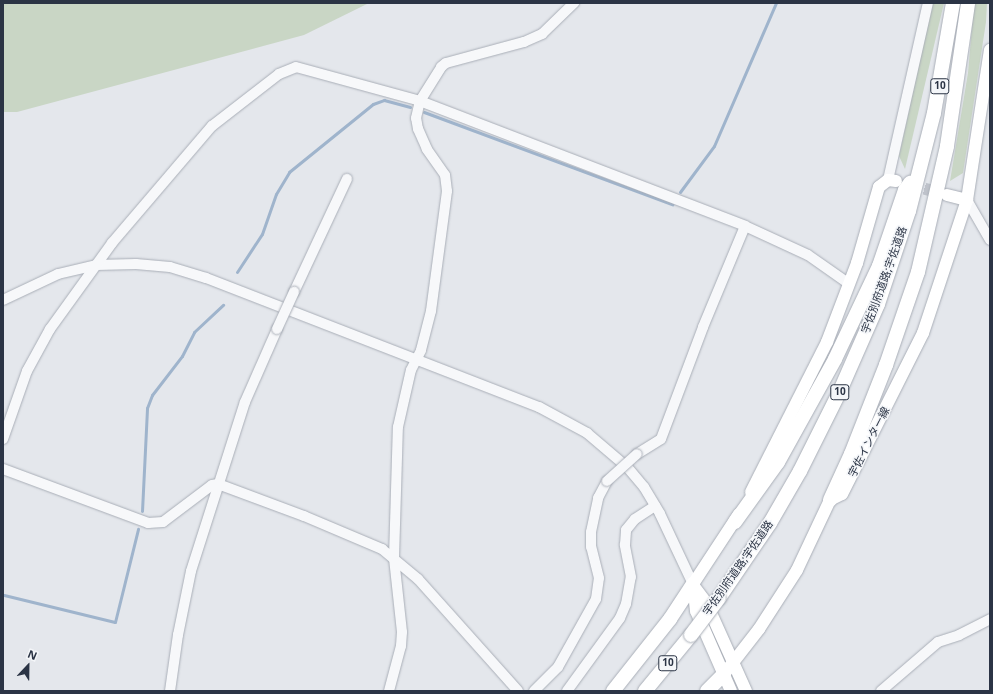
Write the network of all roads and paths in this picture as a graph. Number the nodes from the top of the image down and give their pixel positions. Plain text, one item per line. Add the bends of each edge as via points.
1 (574, 3) edge
2 (928, 3) edge
3 (953, 3) edge
4 (968, 3) edge
5 (990, 50) edge
6 (420, 101) junction
7 (921, 168) junction
8 (347, 179) dead end
9 (892, 180) joint
10 (947, 195) tunnel mouth
11 (967, 200) junction
12 (745, 226) junction
13 (990, 240) edge
14 (96, 266) junction
15 (848, 283) junction
16 (3, 300) edge
17 (416, 359) junction
18 (3, 439) edge
19 (3, 469) edge
20 (218, 484) junction
21 (830, 500) junction
22 (655, 506) junction
23 (735, 522) junction
24 (394, 558) junction
25 (693, 584) junction
26 (990, 619) edge
27 (734, 662) junction
28 (724, 674) junction
29 (170, 691) edge
30 (389, 691) edge
31 (518, 691) edge
32 (534, 691) edge
33 (567, 691) edge
34 (613, 691) edge
35 (645, 691) edge
36 (707, 691) edge
37 (731, 691) edge
38 (746, 691) edge
39 (881, 691) edge

1 - 6 street via 542,34 524,42 441,67
2 - 9 street
3 - 7 highway, 宇佐別府道路;宇佐道路 / 10 via 934,113
4 - 21 highway via 947,146 918,272 886,365
5 - 11 main road, 宇佐インター線
6 - 12 street
6 - 14 street via 296,68 284,71 212,126 112,243
6 - 17 street via 416,118 418,129 427,149 445,175 447,191 431,311
7 - 23 highway via 905,190 879,266 835,359 778,462
7 - 35 highway, 宇佐別府道路;宇佐道路 / 10, bridge via 878,304 839,394 770,523 720,598
8 - 20 street, bridge via 245,402
9 - 15 main road via 879,187
10 - 11 main road
11 - 13 street
11 - 21 main road, 宇佐インター線 via 923,333 842,494
12 - 15 street via 808,255
12 - 32 street, bridge via 703,327 661,439 637,454 607,481 598,498 591,532 591,546 599,578 596,599 558,667
14 - 16 street via 58,274
14 - 17 street via 136,264 170,267 206,278
14 - 18 street via 50,330 27,371
15 - 23 main road via 827,342
17 - 22 street via 539,407 586,433 628,468
17 - 24 street via 398,426
19 - 20 street via 148,523 162,522 212,485
20 - 24 street via 304,516 382,549
20 - 29 street via 190,571
21 - 27 main road, 宇佐インター線 via 797,570
22 - 25 street
22 - 33 street via 635,519 626,530 625,540 631,577 626,604 620,618
23 - 25 main road
24 - 30 street via 402,632 401,646
24 - 31 street via 418,579
25 - 27 main road via 706,602
25 - 28 main road via 696,611
25 - 34 highway via 670,619
26 - 39 street via 959,635 943,638
27 - 28 main road, 宇佐インター線
27 - 38 main road
28 - 36 highway
28 - 37 main road

